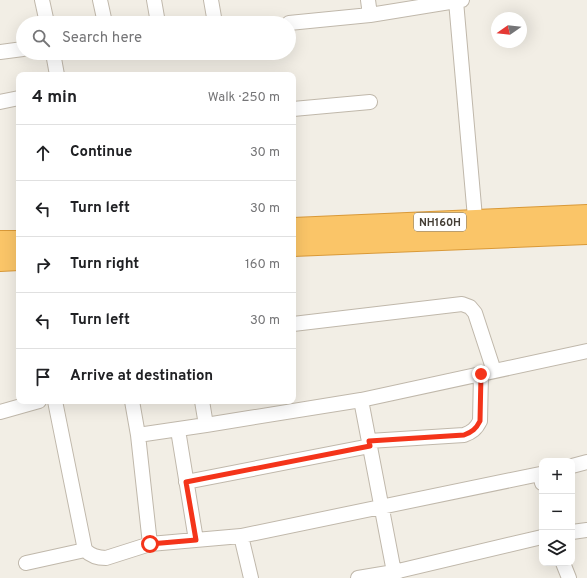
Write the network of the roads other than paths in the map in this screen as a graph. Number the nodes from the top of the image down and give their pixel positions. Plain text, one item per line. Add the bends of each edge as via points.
1 (42, 0) edge
2 (100, 0) edge
3 (154, 0) edge
4 (211, 0) edge
5 (368, 0) edge
6 (459, 0) edge
7 (370, 15) junction
8 (45, 16) edge
9 (103, 16) edge
10 (157, 16) edge
11 (214, 16) edge
12 (296, 22) edge
13 (16, 50) edge
14 (0, 52) edge
15 (54, 60) edge
16 (56, 72) edge
17 (16, 99) edge
18 (0, 102) edge
19 (370, 102) dead end
20 (296, 109) edge
21 (587, 216) edge
22 (296, 229) edge
23 (476, 229) junction
24 (587, 233) edge
25 (0, 242) edge
26 (16, 242) edge
27 (296, 245) edge
28 (16, 259) edge
29 (0, 260) edge
30 (296, 324) edge
31 (587, 351) edge
32 (488, 372) junction
33 (361, 400) junction
34 (28, 404) edge
35 (56, 404) edge
36 (133, 404) edge
37 (202, 404) edge
38 (0, 412) edge
39 (206, 426) junction
40 (178, 430) junction
41 (138, 435) junction
42 (369, 444) junction
43 (587, 462) edge
44 (575, 465) edge
45 (539, 477) edge
46 (186, 482) junction
47 (381, 506) junction
48 (587, 530) edge
49 (575, 532) edge
50 (241, 536) junction
51 (539, 538) edge
52 (196, 540) junction
53 (150, 544) junction
54 (85, 550) junction
55 (26, 563) dead end
56 (564, 566) edge
57 (394, 575) edge
58 (251, 578) edge
59 (358, 578) edge
60 (568, 578) edge

1 - 8 street
2 - 9 street
3 - 10 street
4 - 11 street
5 - 7 street
6 - 7 street
6 - 23 street
7 - 12 street
13 - 14 street
15 - 16 street
17 - 18 street
19 - 20 street
21 - 23 highway, NH160H
22 - 23 highway, NH160H
23 - 24 highway, NH160H
23 - 27 highway, NH160H
25 - 26 highway
28 - 29 highway
30 - 32 street via 462,304 475,312
31 - 32 street
32 - 33 street
32 - 42 street via 480,421 471,433
33 - 39 street
33 - 42 street
34 - 38 street
35 - 54 street
36 - 41 street
37 - 39 street
39 - 40 street
40 - 41 street
40 - 46 street
41 - 53 street
42 - 46 street
42 - 47 street
43 - 44 street
45 - 47 street
46 - 52 street
47 - 50 street
47 - 57 street
48 - 49 street
50 - 52 street
50 - 58 street
51 - 57 street
52 - 53 street
53 - 54 street via 106,558 99,558
54 - 55 street
56 - 60 street
57 - 59 street

